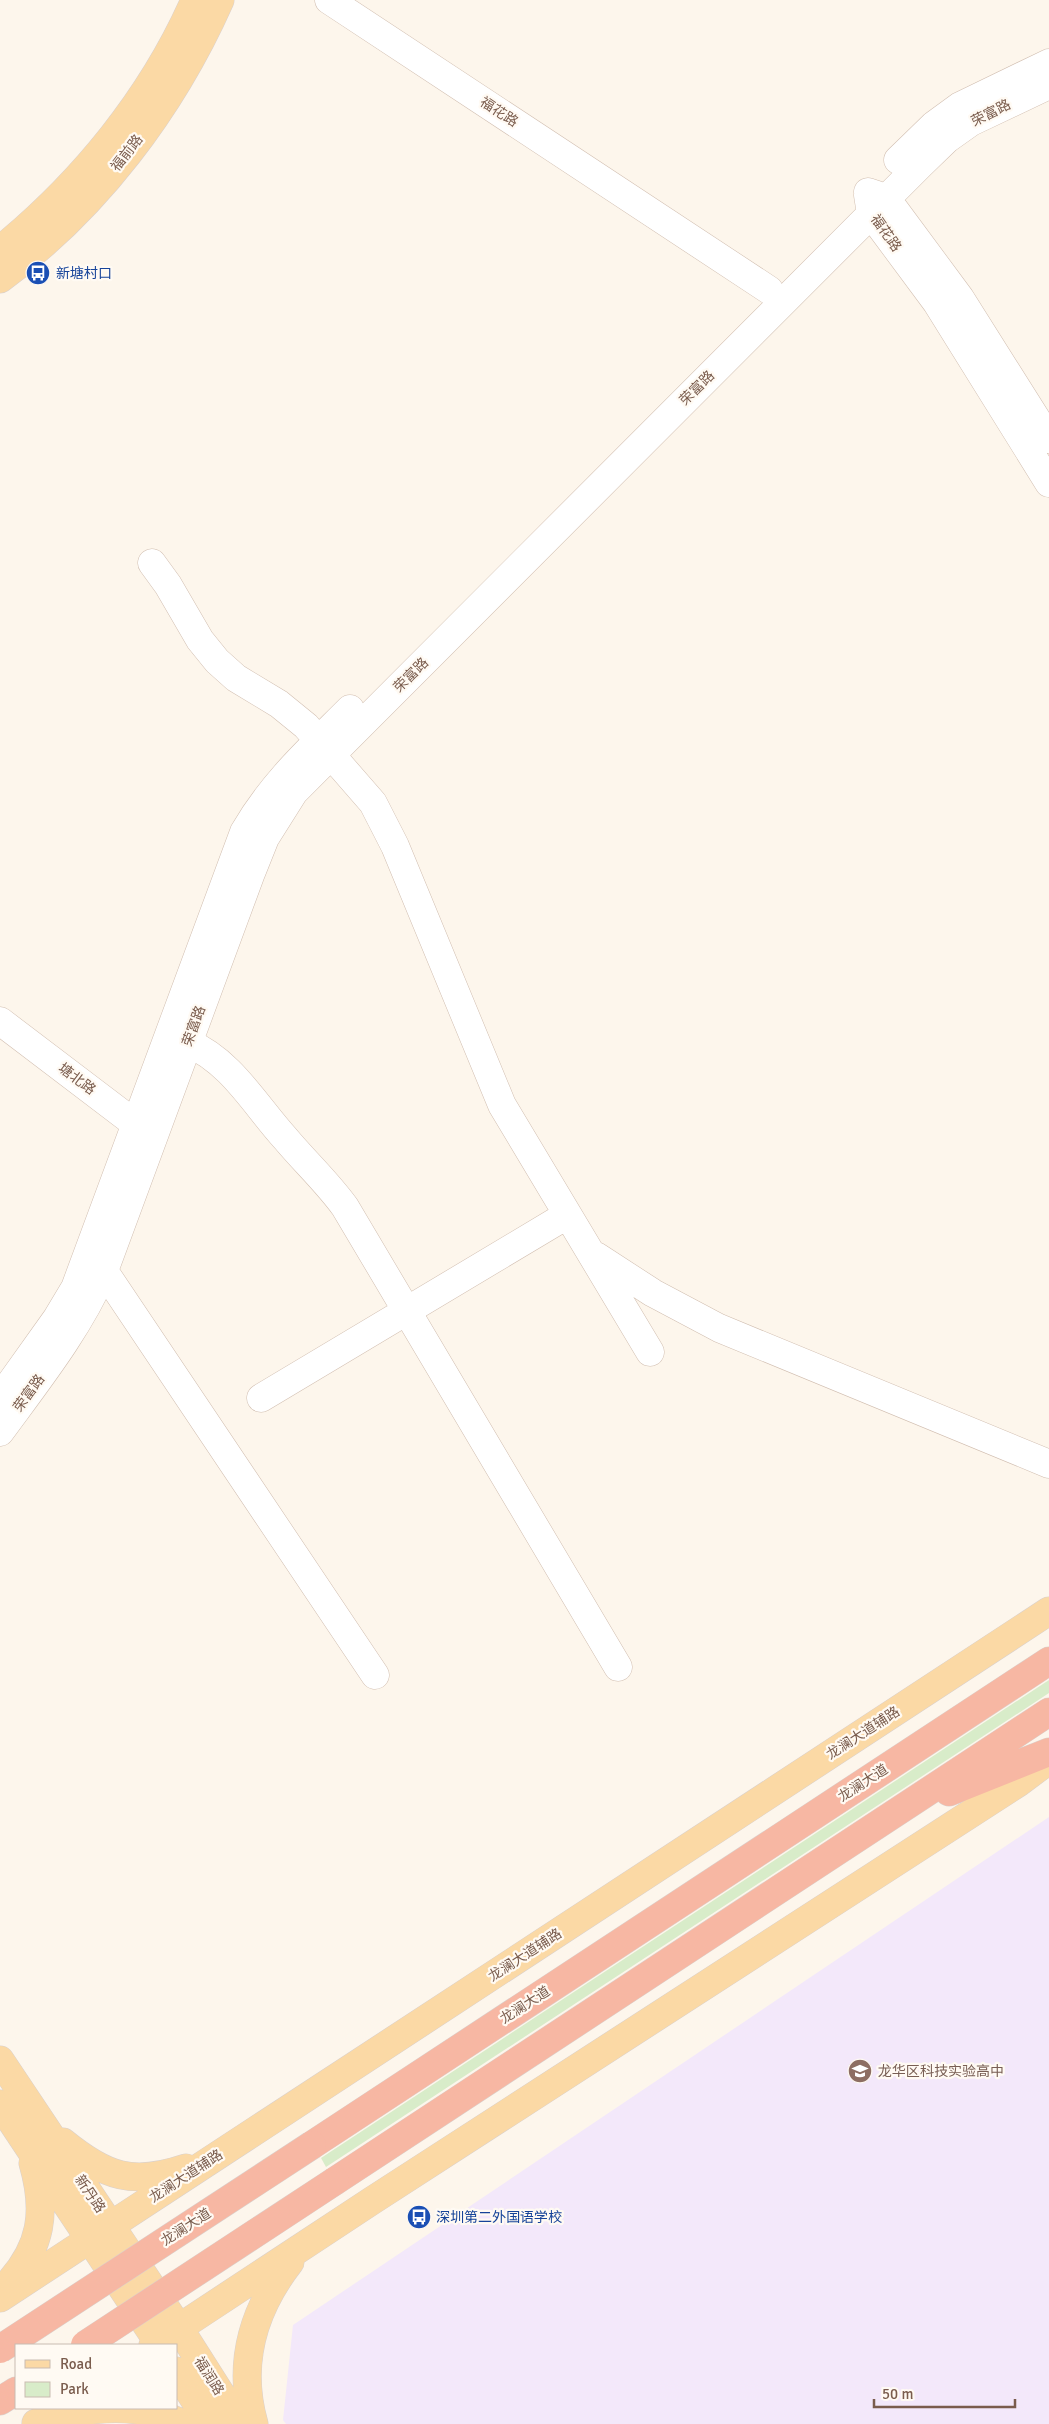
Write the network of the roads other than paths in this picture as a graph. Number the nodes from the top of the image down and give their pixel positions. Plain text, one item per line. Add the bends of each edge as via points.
1 (195, 0) edge
2 (220, 0) edge
3 (329, 0) edge
4 (1049, 64) edge
5 (1049, 85) edge
6 (875, 201) junction
7 (0, 250) edge
8 (0, 279) edge
9 (769, 290) junction
10 (1049, 440) edge
11 (1049, 484) edge
12 (152, 563) dead end
13 (326, 747) junction
14 (0, 1021) edge
15 (188, 1043) junction
16 (145, 1131) junction
17 (567, 1215) junction
18 (589, 1251) junction
19 (104, 1270) junction
20 (407, 1311) junction
21 (650, 1352) dead end
22 (0, 1398) edge
23 (261, 1398) dead end
24 (0, 1432) edge
25 (1049, 1464) edge
26 (1049, 1611) edge
27 (1049, 1661) edge
28 (618, 1667) dead end
29 (374, 1675) dead end
30 (1049, 1712) edge
31 (1049, 1752) edge
32 (1049, 1760) edge
33 (895, 1814) junction
34 (0, 2060) edge
35 (0, 2104) edge
36 (30, 2127) junction
37 (214, 2158) junction
38 (100, 2232) junction
39 (315, 2238) junction
40 (0, 2292) edge
41 (0, 2298) edge
42 (162, 2340) edge
43 (87, 2344) edge
44 (0, 2349) edge
45 (178, 2357) edge
46 (178, 2374) edge
47 (15, 2392) edge
48 (0, 2401) edge
49 (57, 2409) edge
50 (103, 2409) edge
51 (128, 2409) edge
52 (35, 2423) edge
53 (183, 2424) edge
54 (210, 2424) edge
55 (240, 2424) edge
56 (254, 2424) edge

1 - 7 main road, 福前路 via 153,79 106,145 51,205
2 - 8 main road, 福前路 via 172,91 123,159 67,221
3 - 9 street, 福花路
4 - 6 street, 荣富路 via 960,106 934,125
5 - 6 street, 荣富路 via 971,122
6 - 9 street, 荣富路
6 - 10 street, 福花路 via 960,298
6 - 11 street, 福花路
6 - 13 street, 荣富路
9 - 13 street, 荣富路
12 - 13 street via 200,640 217,661 236,678 296,716
13 - 15 street, 荣富路 via 265,838
13 - 16 street, 荣富路 via 280,779 244,832
13 - 17 street via 373,803 385,824 502,1106
14 - 16 street, 塘北路
15 - 16 street, 荣富路
15 - 20 street via 232,1074 286,1140 332,1188
16 - 19 street, 荣富路
16 - 22 street, 荣富路 via 75,1288
17 - 18 street
17 - 20 street
18 - 21 street
18 - 25 street via 654,1293 719,1328
19 - 24 street, 荣富路 via 75,1329
19 - 29 street
20 - 23 street
20 - 28 street
26 - 37 main road, 龙澜大道辅路
27 - 44 highway, 龙澜大道, bridge
30 - 33 highway
31 - 33 highway
32 - 39 main road
33 - 43 highway, bridge
34 - 36 main road, 新丹路
35 - 36 main road, 新丹路
36 - 37 main road via 95,2166 135,2178 176,2172
36 - 38 main road, 新丹路
36 - 40 main road via 31,2155 41,2201 40,2223 35,2246 20,2270
37 - 38 main road, 龙澜大道辅路
38 - 41 main road, 龙澜大道辅路
38 - 42 main road, 新丹路
39 - 42 main road
39 - 56 main road via 274,2282 258,2314 249,2345 246,2372 248,2402
45 - 55 main road, 福润路
46 - 54 main road, 福润路
47 - 48 highway
49 - 52 main road
50 - 52 main road
51 - 53 main road via 148,2410

